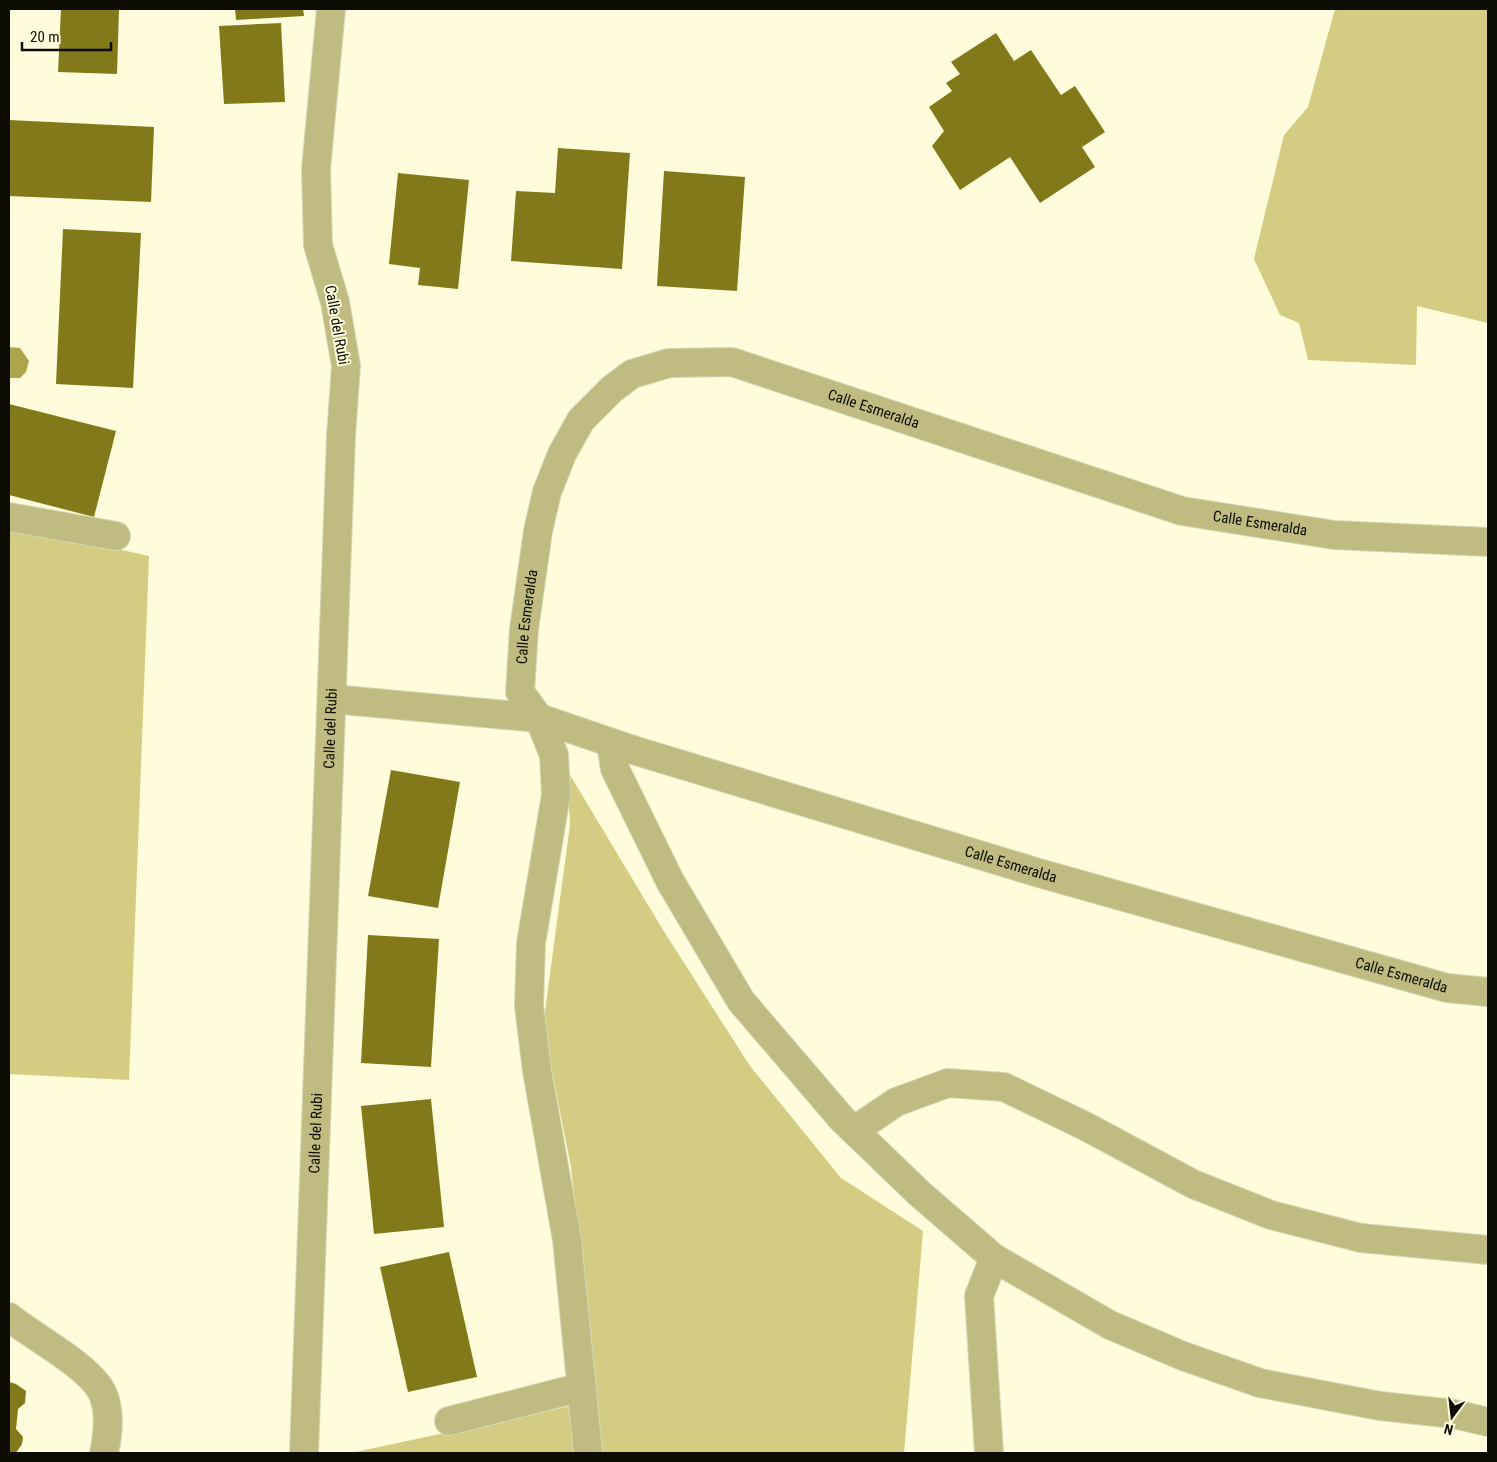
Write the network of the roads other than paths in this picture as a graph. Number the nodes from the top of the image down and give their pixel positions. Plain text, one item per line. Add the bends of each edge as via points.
1 (331, 9) edge
2 (9, 517) edge
3 (116, 536) dead end
4 (1488, 542) edge
5 (332, 698) junction
6 (539, 718) junction
7 (611, 743) junction
8 (1488, 992) edge
9 (855, 1130) junction
10 (1488, 1250) edge
11 (994, 1258) junction
12 (9, 1317) edge
13 (582, 1387) junction
14 (449, 1421) dead end
15 (1488, 1422) edge
16 (104, 1453) edge
17 (304, 1453) edge
18 (588, 1453) edge
19 (988, 1453) edge

1 - 5 street, Calle del Rubi via 316,168 318,245 335,302 346,366
2 - 3 street
4 - 6 street, Calle Esmeralda via 1334,534 1182,511 732,362 669,362 632,374 581,420 562,454 547,492 524,629 520,692
5 - 6 street, Calle Esmeralda
5 - 17 street, Calle del Rubi
6 - 7 street, Calle Esmeralda
6 - 13 street via 554,754 556,795 531,943 529,1006 567,1240
7 - 8 street, Calle Esmeralda via 1049,876 1447,988
7 - 9 street via 615,769 670,881 741,1001
9 - 10 street via 896,1102 948,1083 1004,1088 1085,1126 1193,1184 1271,1215 1361,1238
9 - 11 street via 920,1194
11 - 15 street via 1110,1325 1183,1356 1260,1383
11 - 19 street via 979,1296
12 - 16 street via 82,1370 102,1392 108,1418
13 - 14 street
13 - 18 street

